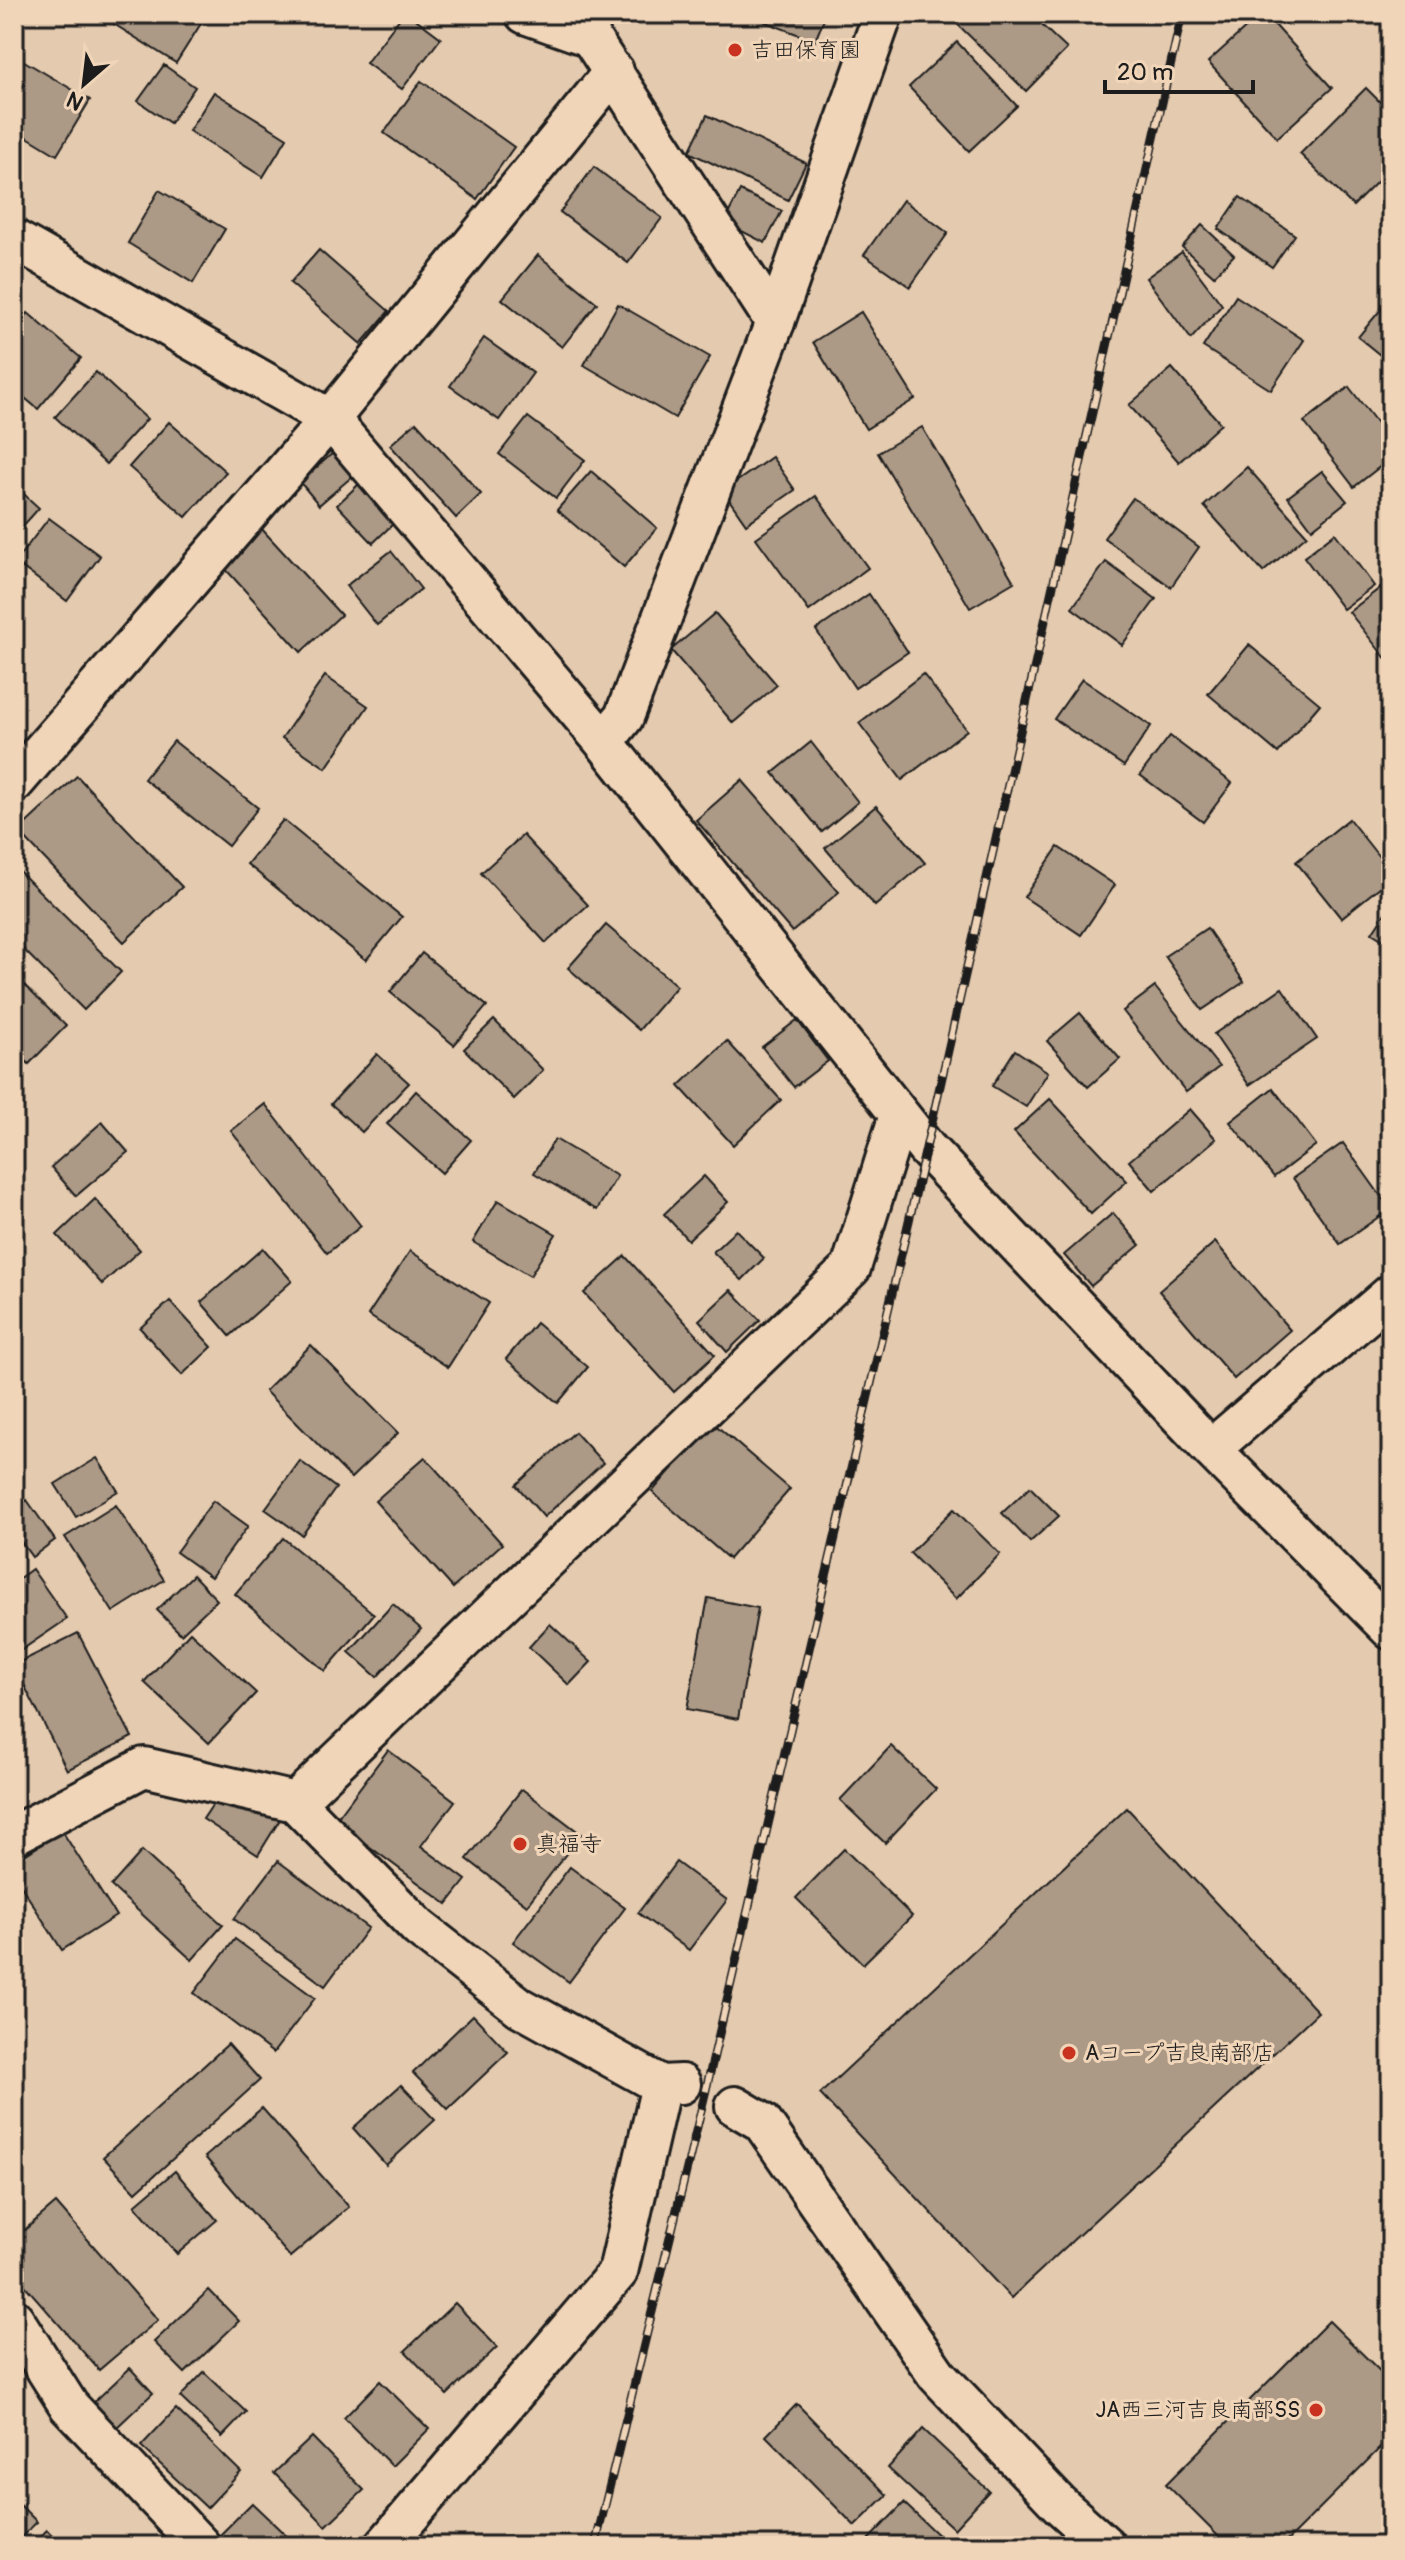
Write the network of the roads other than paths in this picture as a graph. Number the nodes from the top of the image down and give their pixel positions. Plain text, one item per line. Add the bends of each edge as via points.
1 (525, 14) edge
2 (883, 14) edge
3 (590, 25) edge
4 (614, 71) junction
5 (14, 239) edge
6 (775, 322) junction
7 (330, 419) junction
8 (604, 742) junction
9 (14, 783) edge
10 (899, 1115) junction
11 (1391, 1294) edge
12 (1211, 1449) junction
13 (1391, 1630) edge
14 (295, 1802) junction
15 (14, 1835) edge
16 (735, 2106) dead end
17 (14, 2319) edge
18 (201, 2546) edge
19 (384, 2546) edge
20 (1106, 2546) edge

1 - 3 street
2 - 6 street
3 - 4 street
4 - 6 street
4 - 7 street
5 - 7 street
6 - 8 street via 624,717
7 - 8 street
7 - 9 street
8 - 10 street
10 - 12 street
10 - 14 street via 851,1268
11 - 12 street
12 - 13 street
14 - 15 street via 144,1767
14 - 19 street via 419,1928 509,1998 671,2084 618,2272
16 - 20 street via 762,2122 937,2375
17 - 18 street via 69,2406

